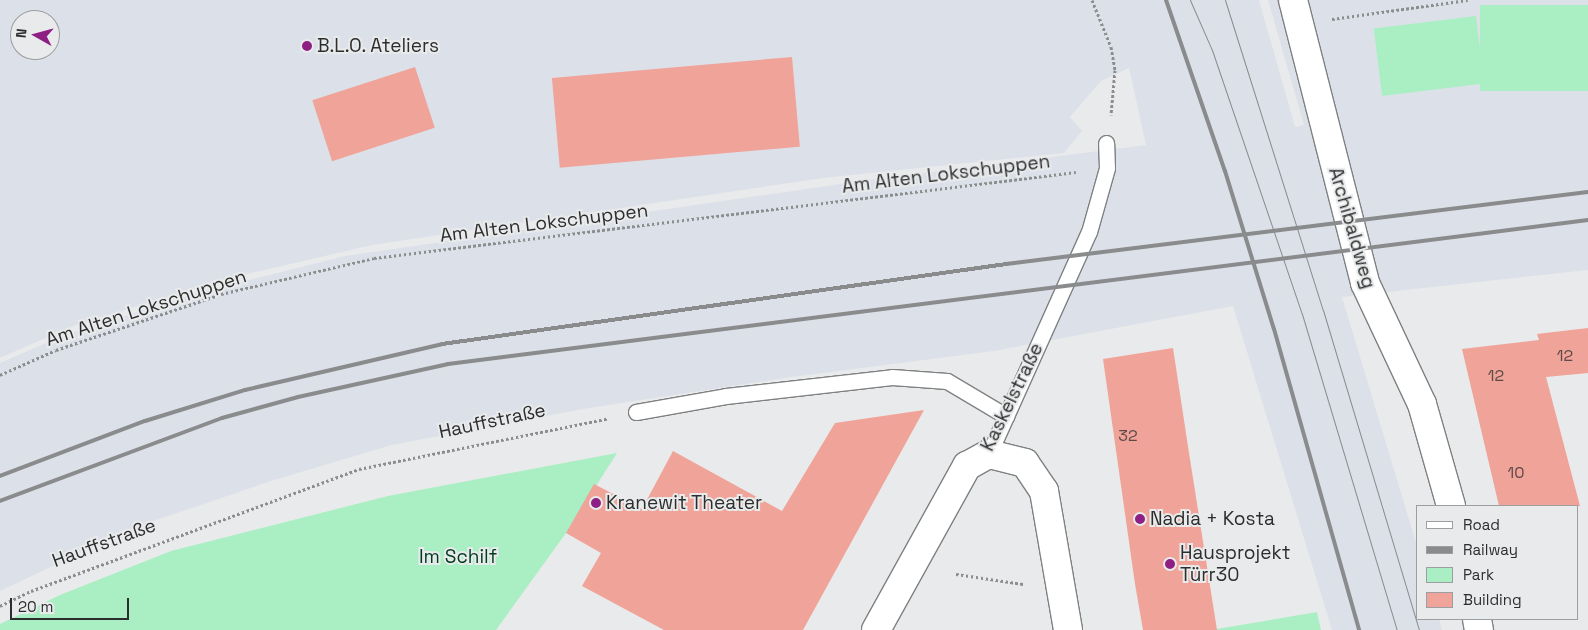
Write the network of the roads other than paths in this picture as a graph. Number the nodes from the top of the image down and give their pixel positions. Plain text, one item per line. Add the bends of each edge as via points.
1 (1293, 0) edge
2 (1106, 143) road end
3 (636, 412) road end
4 (1006, 416) junction
5 (989, 454) junction
6 (1451, 505) edge
7 (876, 630) edge
8 (1068, 630) edge

1 - 6 street, Archibaldweg via 1365,283 1422,404
2 - 4 lane, Kaskelstraße via 1106,168 1089,232
3 - 4 lane via 726,396 892,377 947,382
4 - 5 lane, Kaskelstraße
5 - 7 street, Kaskelstraße via 967,466
5 - 8 street via 1025,463 1044,491

